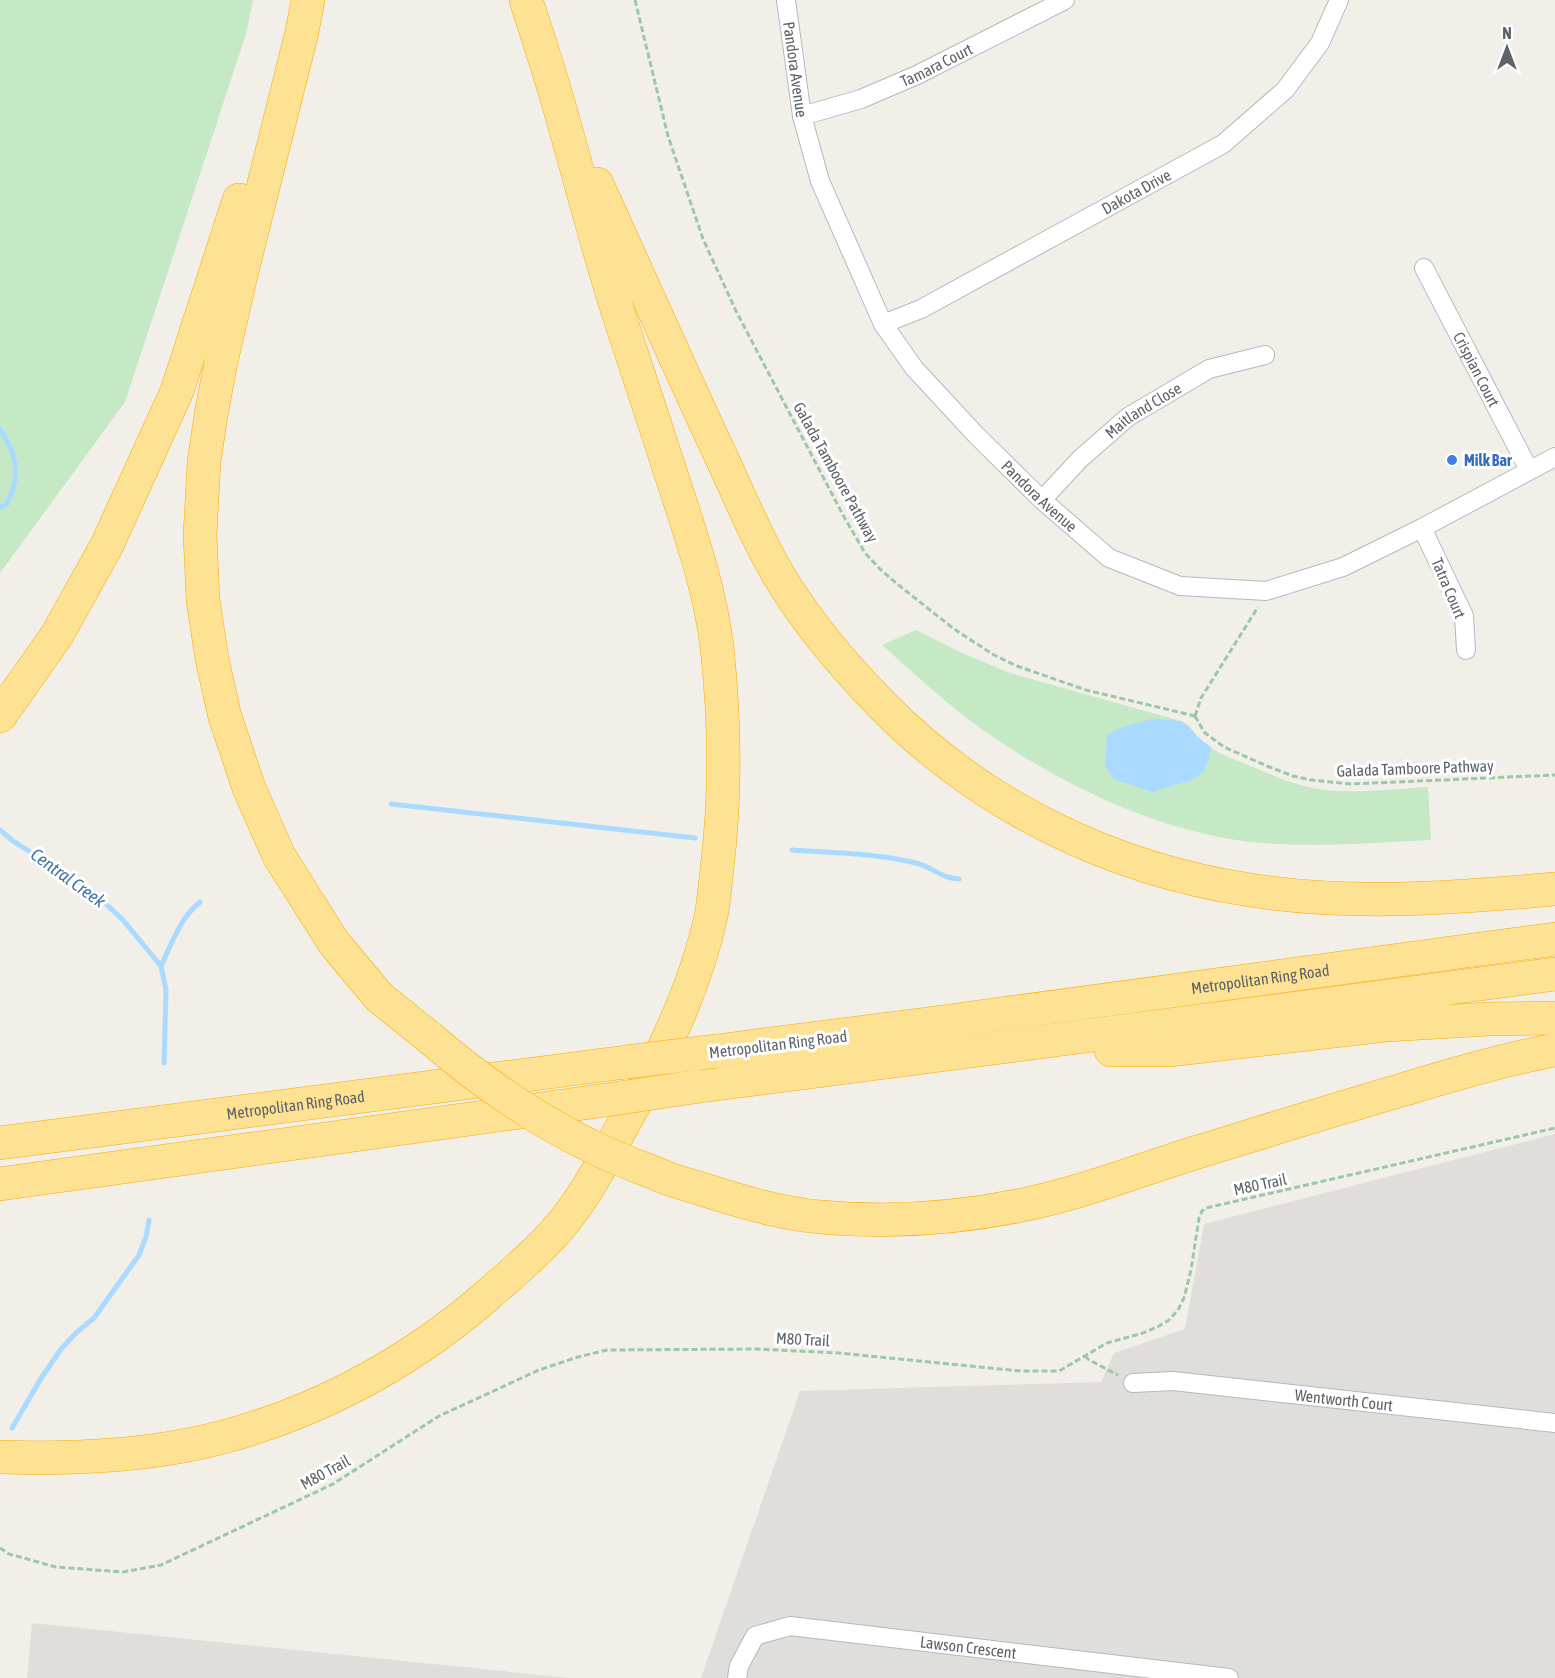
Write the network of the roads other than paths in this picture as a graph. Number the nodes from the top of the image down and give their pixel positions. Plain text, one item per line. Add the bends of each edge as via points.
1 (302, 0) edge
2 (308, 0) edge
3 (526, 0) edge
4 (786, 0) edge
5 (1065, 0) edge
6 (1338, 0) edge
7 (555, 92) junction
8 (802, 116) junction
9 (1424, 268) dead end
10 (884, 324) junction
11 (1265, 355) dead end
12 (1555, 457) edge
13 (1529, 470) junction
14 (1042, 500) junction
15 (1422, 528) junction
16 (1466, 650) dead end
17 (0, 716) edge
18 (1555, 889) edge
19 (1555, 939) edge
20 (1555, 974) edge
21 (1555, 1018) edge
22 (979, 1050) junction
23 (1555, 1050) edge
24 (0, 1143) edge
25 (0, 1184) edge
26 (1133, 1383) road end
27 (1555, 1423) edge
28 (0, 1457) edge
29 (737, 1678) edge
30 (1229, 1678) edge

1 - 17 highway via 177,391 107,545 57,635
2 - 23 highway, bridge via 211,415 200,535 203,600 225,717 249,789 279,856 334,943 379,997 504,1096 592,1147 669,1179 770,1210 820,1217 917,1220 1018,1206 1437,1079
3 - 7 highway
4 - 8 street, Pandora Avenue
5 - 8 street, Tamara Court via 917,75 861,99
6 - 10 street, Dakota Drive via 1320,43 1285,90 1223,144 921,309
7 - 18 highway via 769,559 824,640 863,686 937,756 1022,813 1079,841 1132,863 1194,880 1252,891 1375,899
7 - 28 highway via 602,262 699,561 716,642 724,787 712,910 693,982 651,1076 574,1209 527,1261 421,1347 369,1378 252,1429 182,1446 105,1455
8 - 10 street, Pandora Avenue via 820,182
9 - 13 street, Crispian Court
10 - 14 street, Pandora Avenue via 914,368
11 - 14 street, Maitland Close via 1209,369 1128,417 1080,459
12 - 13 street, Pandora Avenue
13 - 15 street, Pandora Avenue
14 - 15 street, Pandora Avenue via 1109,558 1180,586 1266,591 1343,567
15 - 16 street, Tatra Court via 1464,615
19 - 24 highway, Metropolitan Ring Road, bridge via 947,1022
20 - 22 highway, Metropolitan Ring Road
21 - 22 highway via 1386,1025 1168,1050
22 - 25 highway, Metropolitan Ring Road, bridge
26 - 27 street, Wentworth Court via 1173,1381
29 - 30 street, Lawson Crescent via 755,1636 790,1626

